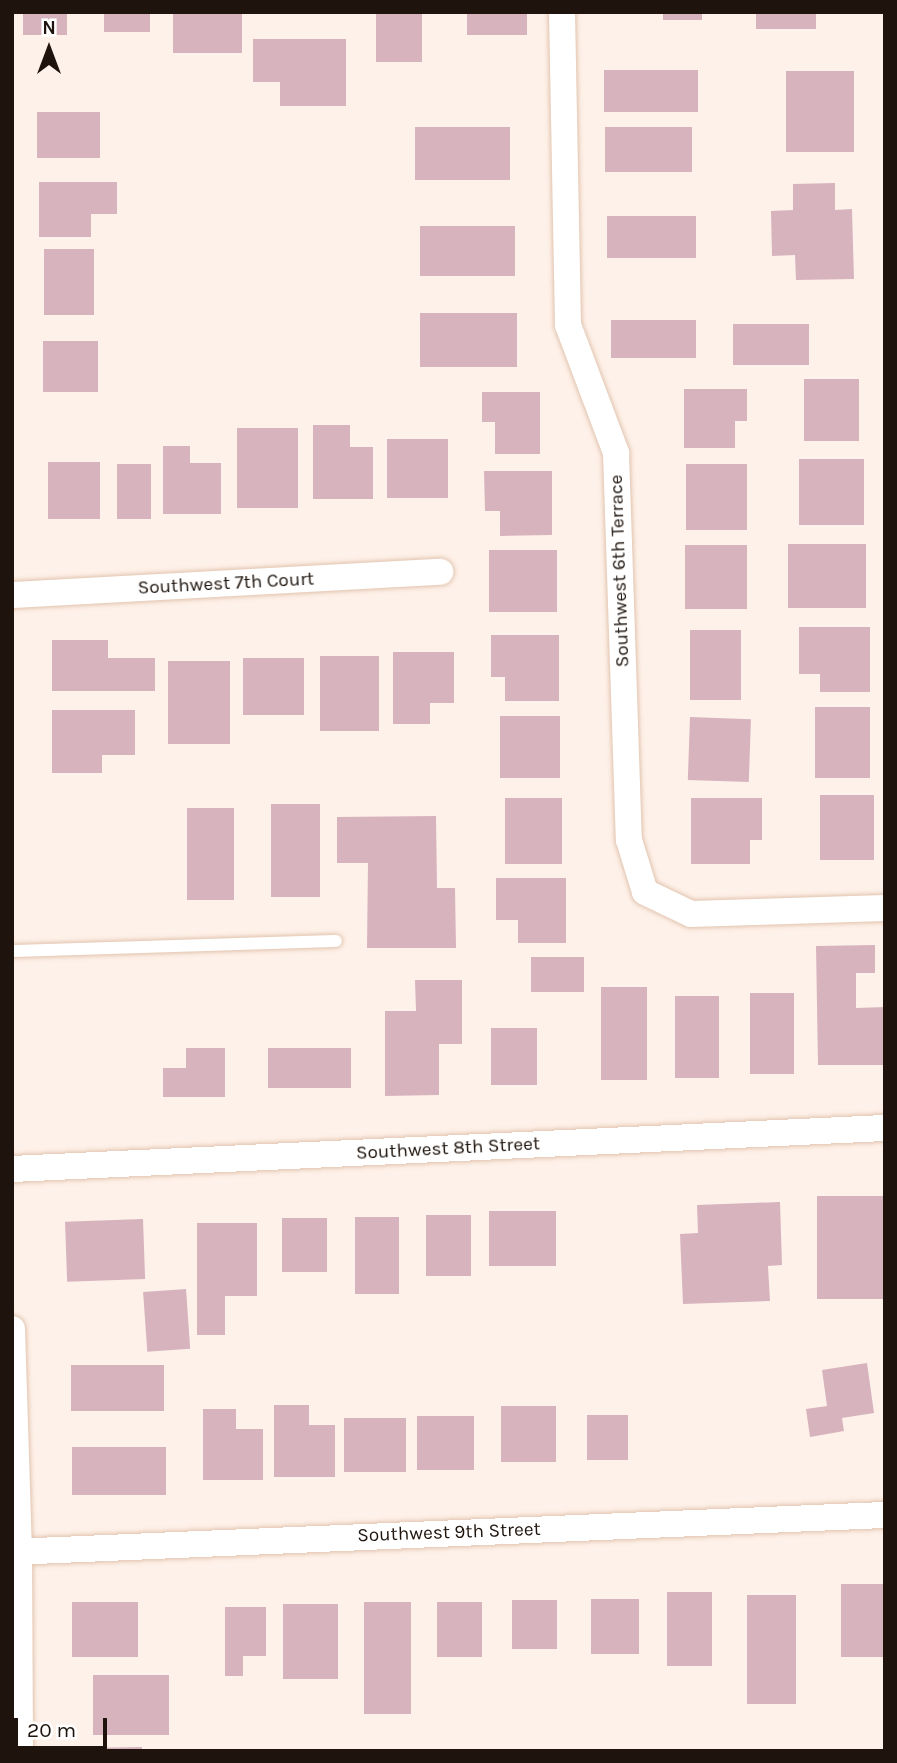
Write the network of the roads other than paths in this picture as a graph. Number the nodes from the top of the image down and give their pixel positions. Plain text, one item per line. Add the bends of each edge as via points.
1 (562, 12) edge
2 (440, 572) dead end
3 (12, 595) edge
4 (885, 908) edge
5 (336, 941) dead end
6 (12, 951) edge
7 (885, 1128) edge
8 (12, 1169) edge
9 (12, 1329) edge
10 (885, 1515) edge
11 (16, 1552) edge
12 (20, 1751) edge

1 - 4 street, Southwest 6th Terrace via 568,326 616,453 629,840 645,892 691,914
2 - 3 street, Southwest 7th Court
5 - 6 lane
7 - 8 street, Southwest 8th Street
9 - 11 street
10 - 11 street, Southwest 9th Street
11 - 12 street

